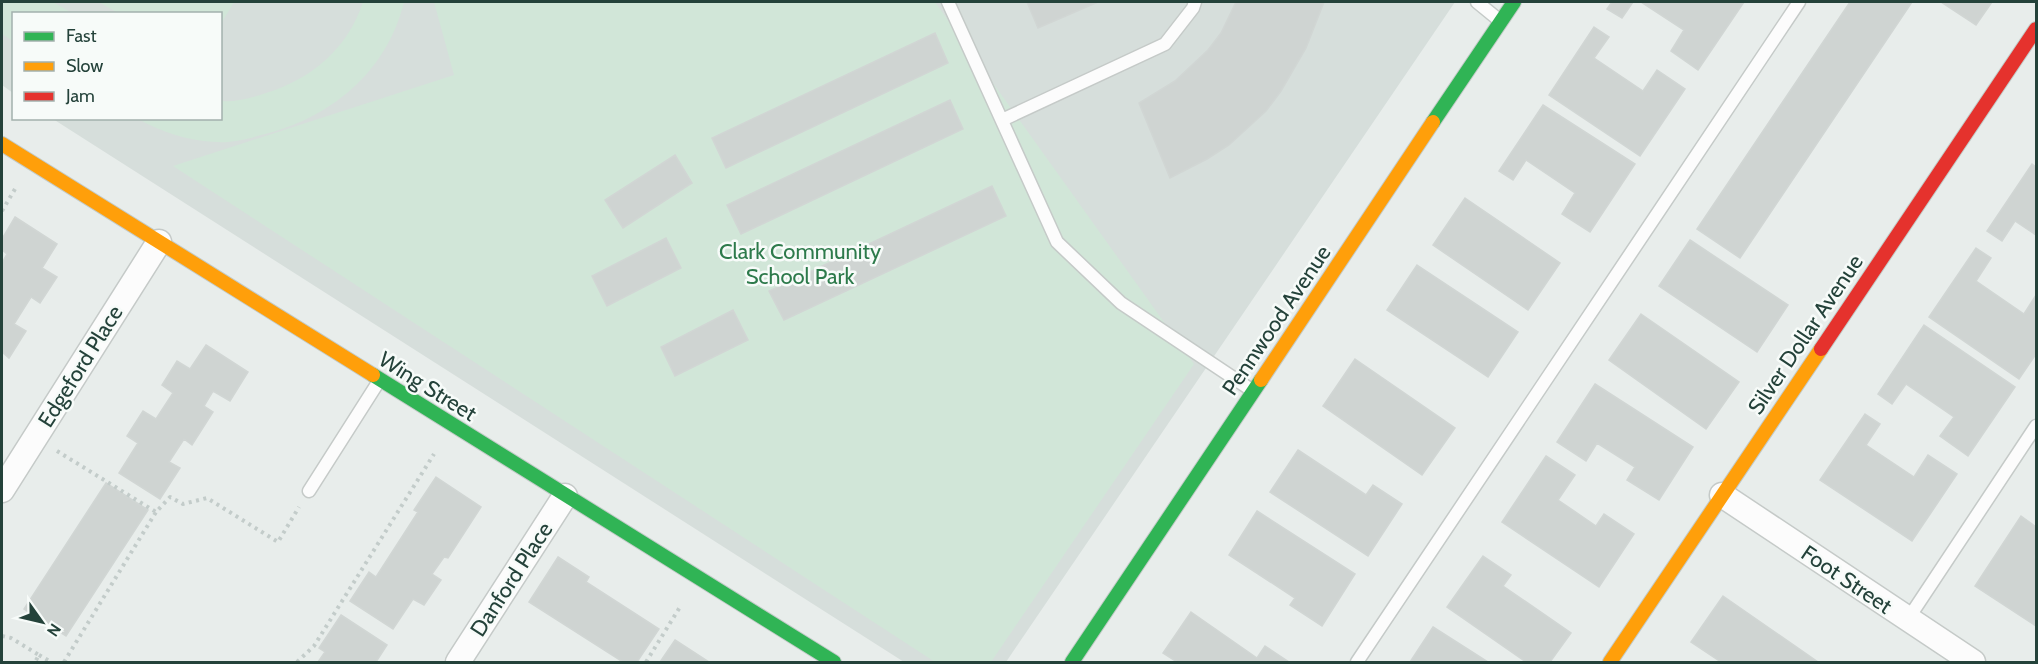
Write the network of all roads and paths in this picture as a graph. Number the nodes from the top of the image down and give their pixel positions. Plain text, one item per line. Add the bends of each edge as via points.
1 (948, 2) edge
2 (1195, 2) edge
3 (1477, 2) edge
4 (1514, 2) edge
5 (1799, 2) edge
6 (1500, 21) junction
7 (2037, 30) edge
8 (1002, 120) junction
9 (2, 144) edge
10 (15, 189) dead end
11 (2, 211) edge
12 (159, 242) junction
13 (380, 380) junction
14 (1254, 392) junction
15 (2037, 426) edge
16 (35, 437) junction
17 (434, 454) dead end
18 (2, 490) edge
19 (309, 491) joint
20 (1722, 495) junction
21 (565, 496) junction
22 (156, 512) junction
23 (680, 607) dead end
24 (1908, 619) junction
25 (2, 636) edge
26 (39, 655) junction
27 (460, 662) edge
28 (34, 663) edge
29 (51, 663) edge
30 (64, 663) edge
31 (297, 663) edge
32 (646, 663) edge
33 (834, 663) edge
34 (1072, 663) edge
35 (1358, 663) edge
36 (1610, 663) edge
37 (1973, 663) edge

1 - 8 lane
2 - 8 lane via 1165,44
3 - 6 lane
4 - 6 street, Pennwood Avenue
5 - 35 lane
6 - 14 street, Pennwood Avenue
7 - 20 street, Silver Dollar Avenue
8 - 14 lane via 1057,242 1121,303
9 - 12 street, Wing Street
10 - 11 path
12 - 13 street, Wing Street
12 - 16 street, Edgeford Place
13 - 19 lane
13 - 21 street, Wing Street
14 - 34 street, Pennwood Avenue
15 - 24 lane
16 - 18 street, Edgeford Place
16 - 22 path
17 - 31 path via 314,646
19 - 22 path via 278,542 207,498 183,504 170,497
20 - 24 street, Foot Street
20 - 36 street, Silver Dollar Avenue
21 - 27 street, Danford Place
21 - 33 street, Wing Street
22 - 30 path
23 - 32 path
24 - 37 street, Foot Street
25 - 26 path
26 - 28 path
26 - 29 path

